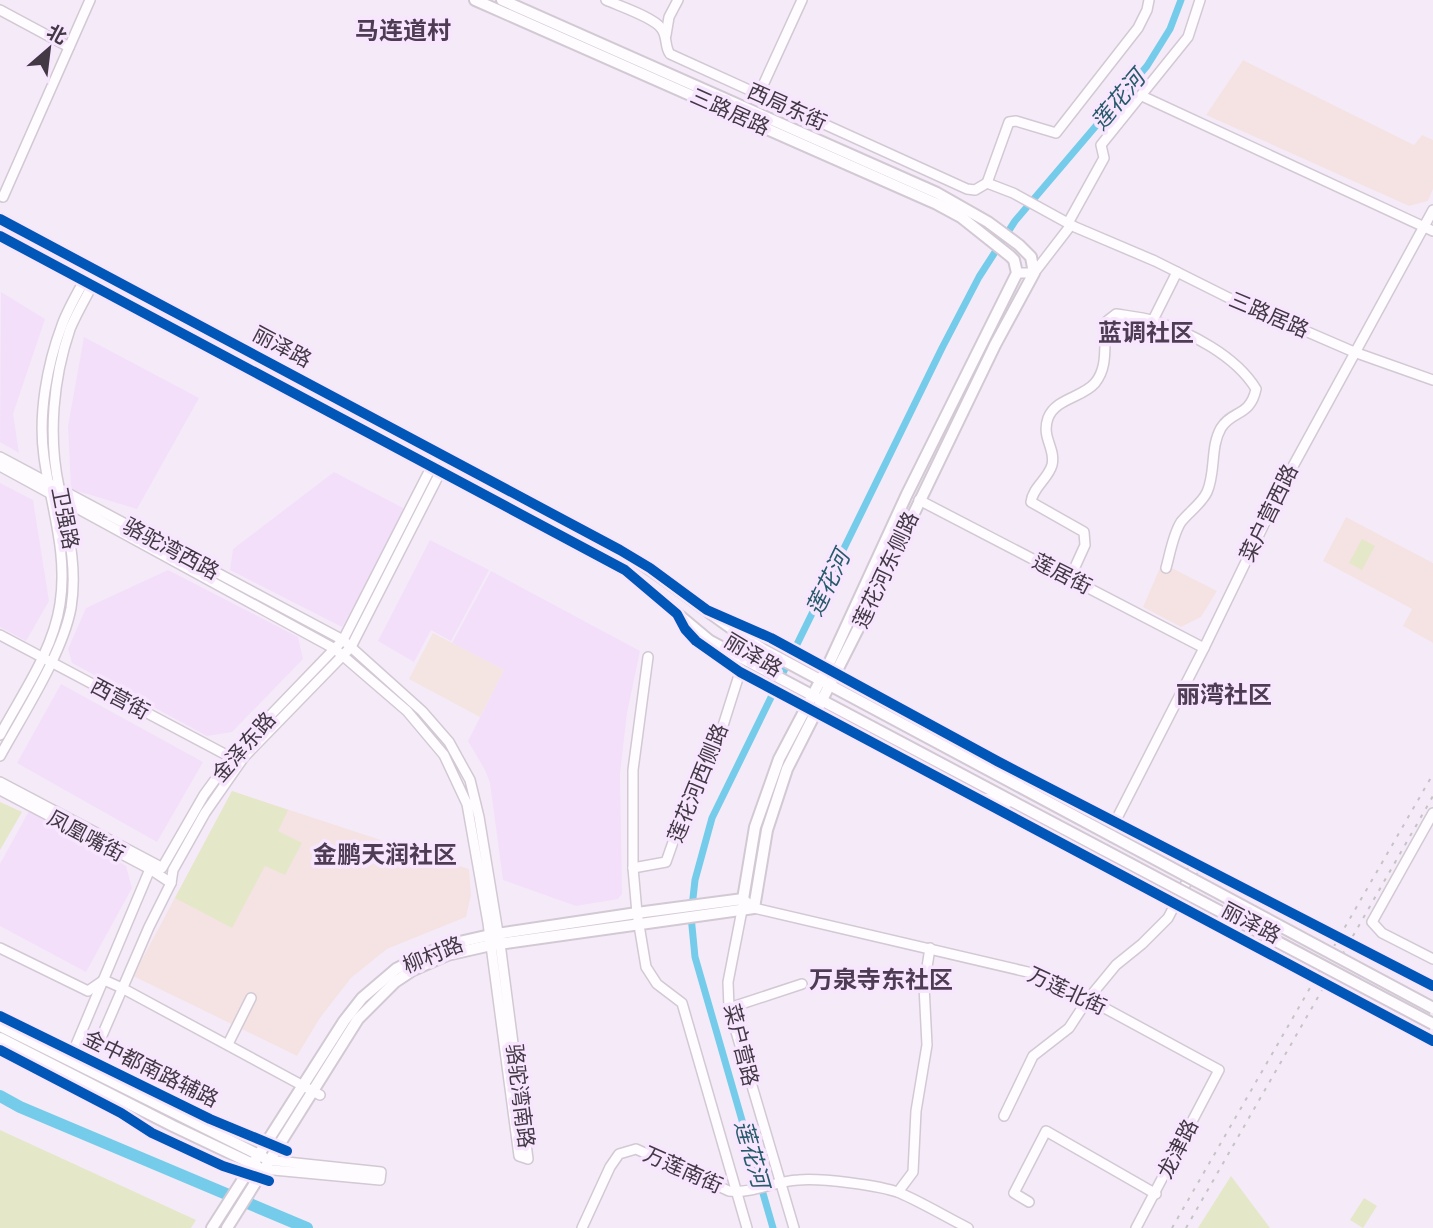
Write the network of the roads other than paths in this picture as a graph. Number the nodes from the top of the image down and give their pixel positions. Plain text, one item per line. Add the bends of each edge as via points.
1 (90, 0) edge
2 (475, 0) edge
3 (502, 0) edge
4 (606, 0) edge
5 (678, 0) edge
6 (802, 0) edge
7 (1149, 0) edge
8 (1200, 0) edge
9 (0, 10) edge
10 (666, 37) junction
11 (69, 47) junction
12 (759, 94) junction
13 (1142, 96) junction
14 (987, 183) junction
15 (3, 197) dead end
16 (1433, 210) edge
17 (0, 219) edge
18 (1070, 224) junction
19 (1429, 229) edge
20 (0, 236) edge
21 (95, 270) junction
22 (1177, 272) junction
23 (1017, 273) junction
24 (1034, 273) junction
25 (88, 283) junction
26 (1153, 320) junction
27 (1354, 352) junction
28 (1433, 380) edge
29 (444, 454) junction
30 (0, 457) edge
31 (0, 466) edge
32 (437, 468) junction
33 (53, 488) junction
34 (62, 499) junction
35 (919, 500) junction
36 (1166, 568) dead end
37 (1070, 578) junction
38 (707, 610) junction
39 (677, 614) junction
40 (0, 635) edge
41 (347, 644) junction
42 (1204, 648) junction
43 (339, 652) junction
44 (648, 657) dead end
45 (46, 660) junction
46 (827, 668) junction
47 (740, 672) junction
48 (820, 680) junction
49 (812, 696) junction
50 (807, 708) junction
51 (0, 735) edge
52 (0, 756) edge
53 (235, 760) junction
54 (997, 761) junction
55 (0, 782) edge
56 (0, 790) edge
57 (1035, 794) junction
58 (978, 798) junction
59 (1017, 803) junction
60 (1433, 813) edge
61 (1115, 821) junction
62 (1196, 864) junction
63 (162, 868) junction
64 (633, 868) junction
65 (150, 869) junction
66 (173, 870) junction
67 (171, 883) junction
68 (743, 904) junction
69 (1174, 904) junction
70 (754, 908) junction
71 (636, 913) junction
72 (671, 914) junction
73 (638, 925) junction
74 (495, 940) junction
75 (0, 947) edge
76 (930, 948) junction
77 (1433, 959) edge
78 (104, 980) junction
79 (802, 984) dead end
80 (1433, 986) edge
81 (122, 988) junction
82 (251, 998) dead end
83 (1088, 999) junction
84 (729, 1008) junction
85 (1433, 1009) edge
86 (1433, 1024) edge
87 (0, 1026) edge
88 (0, 1038) edge
89 (1433, 1041) edge
90 (228, 1044) junction
91 (73, 1052) dead end
92 (92, 1061) dead end
93 (1219, 1070) joint
94 (312, 1090) junction
95 (1004, 1116) dead end
96 (260, 1162) junction
97 (778, 1182) junction
98 (742, 1191) junction
99 (898, 1192) junction
100 (1156, 1194) junction
101 (1029, 1202) dead end
102 (212, 1228) edge
103 (227, 1228) edge
104 (582, 1228) edge
105 (747, 1228) edge
106 (794, 1228) edge
107 (968, 1228) edge
108 (1136, 1228) edge

1 - 11 street
2 - 23 main road, 三路居路 via 923,197 981,232 1014,260
3 - 24 main road, 三路居路 via 937,192 1019,245 1031,257
4 - 10 street, 西局东街 via 655,23
5 - 10 street
6 - 12 street
7 - 14 street via 1138,28 1056,132 1009,122
8 - 13 street via 1188,37
9 - 11 street
10 - 12 street, 西局东街 via 670,54
11 - 15 street
12 - 14 street, 西局东街 via 967,189
13 - 18 street via 1101,145 1104,158
13 - 19 street
14 - 18 street, 三路居路
16 - 19 street, 菜户营西路
17 - 21 main road, 丽泽路
18 - 22 street, 三路居路
18 - 24 street
19 - 27 street, 菜户营西路
20 - 25 main road, 丽泽路
21 - 25 street, 卫强路
21 - 29 main road, 丽泽路
22 - 26 street
22 - 27 street, 三路居路
23 - 24 street
23 - 46 main road, 莲花河东侧路
24 - 35 main road, 莲花河东侧路
25 - 32 main road, 丽泽路
25 - 33 street, 卫强路 via 62,323 49,371 44,453
26 - 36 street via 1209,347 1239,368 1256,389 1247,408 1219,432 1206,494 1180,523
26 - 37 street via 1116,314 1107,321 1106,351 1095,383 1049,415 1046,434 1052,465 1031,502 1084,532 1085,545
27 - 28 street, 三路居路
27 - 42 street, 菜户营西路
29 - 32 street, 金泽东路
29 - 38 main road, 丽泽路 via 620,550
30 - 33 street, 骆驼湾西路
31 - 33 street, 骆驼湾西路
32 - 39 main road, 丽泽路 via 625,570
32 - 41 street, 金泽东路
33 - 34 street, 卫强路
33 - 41 street, 骆驼湾西路
33 - 45 street, 卫强路 via 63,576
34 - 43 street, 骆驼湾西路
34 - 45 street, 卫强路 via 73,560 73,589 68,618
35 - 37 street, 莲居街
35 - 46 main road, 莲花河东侧路
37 - 42 street, 莲居街
38 - 46 street, 丽泽路
38 - 48 main road, 丽泽路 via 764,650
39 - 47 street, 丽泽路 via 696,641
39 - 49 main road, 丽泽路 via 710,641
40 - 45 street, 西营街
41 - 43 street, 金泽东路
41 - 74 street, 骆驼湾南路 via 422,710 457,754 475,796
42 - 61 street, 菜户营西路
43 - 53 street, 金泽东路
43 - 74 street, 骆驼湾南路 via 407,710 455,775 467,804
44 - 64 street via 633,770
45 - 51 street, 卫强路
45 - 52 street, 卫强路
45 - 53 street, 西营街
46 - 48 main road, 莲花河东侧路
46 - 54 street, 丽泽路
47 - 50 street, 丽泽路
47 - 64 street, 莲花河西侧路 via 720,735 685,808 666,862
48 - 49 main road, 莲花河东侧路
48 - 57 main road, 丽泽路
49 - 50 main road, 莲花河东侧路
49 - 59 main road, 丽泽路
50 - 58 street, 丽泽路
50 - 68 main road, 莲花河东侧路 via 765,796 755,827
50 - 70 main road, 莲花河东侧路 via 774,803
53 - 63 street, 金泽东路 via 195,810
53 - 66 street, 金泽东路
54 - 57 main road
54 - 61 street, 丽泽路
55 - 63 street, 凤凰嘴街
56 - 65 street, 凤凰嘴街
57 - 85 main road, 丽泽路, bridge
58 - 59 main road
58 - 69 street, 丽泽路
59 - 86 main road, 丽泽路, bridge
60 - 77 street via 1373,920 1382,933
61 - 62 street, 丽泽路
62 - 69 street
62 - 80 street, 丽泽路
63 - 65 street
63 - 66 street, 凤凰嘴街
64 - 71 street
65 - 67 street, 凤凰嘴街
65 - 78 street
66 - 67 street, 金泽东路
67 - 81 street, 金泽东路
68 - 70 main road, 柳村路
68 - 72 main road, 柳村路
68 - 84 street, 菜户营路 via 728,982
69 - 83 street via 1168,918 1116,965
69 - 89 street, 丽泽路
70 - 76 street, 万莲北街
71 - 72 main road, 柳村路
71 - 73 street
71 - 74 main road, 柳村路
72 - 73 main road, 柳村路
73 - 74 main road, 柳村路
73 - 98 street via 646,967 667,993 682,1003
74 - 74 street, 骆驼湾南路 via 519,1156 528,1159
74 - 94 main road, 柳村路 via 447,955 395,982 358,1019
75 - 78 street via 88,991
76 - 83 street, 万莲北街 via 1032,973
76 - 99 street via 924,986 927,1045 916,1111 915,1161 913,1172
78 - 81 street
78 - 91 street
79 - 84 street
81 - 90 street
81 - 92 street, 金泽东路
82 - 90 street
83 - 93 street, 万莲北街
83 - 95 street via 1069,1028 1033,1056
84 - 97 street, 菜户营路
87 - 96 main road
88 - 96 main road via 173,1126
90 - 94 street
93 - 100 street, 龙津路
94 - 96 main road, 柳村路
96 - 96 street via 380,1180 381,1172
96 - 102 main road, 柳村路 via 241,1182
96 - 103 main road, 柳村路 via 252,1187
97 - 98 street
97 - 99 street via 802,1179
97 - 106 street, 菜户营路
98 - 104 street, 万莲南街 via 719,1188 647,1152 624,1151 610,1167
98 - 105 street
99 - 107 street
100 - 101 street via 1046,1131 1014,1193
100 - 108 street, 龙津路

